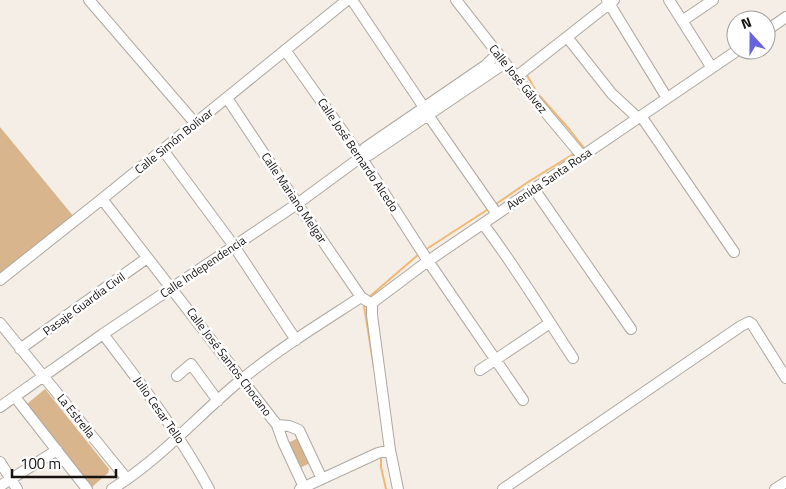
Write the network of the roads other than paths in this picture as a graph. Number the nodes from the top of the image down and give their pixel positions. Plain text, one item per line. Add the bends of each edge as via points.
1 (89, 0) edge
2 (347, 0) edge
3 (352, 0) edge
4 (456, 0) edge
5 (669, 0) edge
6 (713, 0) edge
7 (610, 1) edge
8 (682, 21) junction
9 (567, 37) junction
10 (285, 50) junction
11 (498, 53) junction
12 (726, 58) edge
13 (505, 63) junction
14 (488, 68) junction
15 (712, 68) junction
16 (516, 77) junction
17 (227, 98) junction
18 (667, 98) junction
19 (426, 111) junction
20 (640, 117) junction
21 (195, 123) junction
22 (163, 150) junction
23 (582, 156) junction
24 (361, 157) junction
25 (534, 189) junction
26 (102, 199) junction
27 (297, 204) junction
28 (498, 214) junction
29 (484, 224) junction
30 (234, 246) junction
31 (734, 252) dead end
32 (147, 258) junction
33 (428, 261) junction
34 (0, 280) edge
35 (172, 288) junction
36 (362, 297) junction
37 (372, 303) junction
38 (550, 322) junction
39 (0, 323) edge
40 (631, 329) dead end
41 (102, 334) junction
42 (296, 340) junction
43 (20, 349) junction
44 (573, 358) dead end
45 (496, 360) junction
46 (480, 370) dead end
47 (44, 375) junction
48 (177, 376) dead end
49 (786, 378) edge
50 (242, 379) junction
51 (14, 397) junction
52 (524, 400) dead end
53 (218, 401) junction
54 (0, 407) edge
55 (277, 425) junction
56 (179, 437) junction
57 (56, 450) junction
58 (390, 450) junction
59 (0, 462) edge
60 (322, 479) junction
61 (10, 480) junction
62 (127, 480) junction
63 (786, 482) edge
64 (0, 486) edge
65 (302, 488) edge
66 (17, 489) edge
67 (87, 489) edge
68 (112, 489) edge
69 (209, 489) edge
70 (398, 489) edge
71 (503, 489) edge
72 (775, 489) edge

1 - 21 street
2 - 10 street, Calle Simón Bolívar
3 - 19 street
4 - 11 street, Calle José Gálvez
5 - 8 street
6 - 8 street
7 - 9 street
7 - 18 street
8 - 15 street
9 - 16 street
9 - 20 street via 612,94
10 - 17 street, Calle Simón Bolívar
10 - 24 street, Calle José Bernardo Alcedo
11 - 13 street, Calle José Gálvez
11 - 14 street, Calle Independencia
12 - 15 street, Avenida Santa Rosa
13 - 14 street, Calle Independencia
13 - 16 street, Calle José Gálvez
14 - 19 street, Calle Independencia
15 - 18 street, Avenida Santa Rosa
16 - 23 street, Calle José Gálvez
17 - 21 street, Calle Simón Bolívar
17 - 27 street, Calle Mariano Melgar
18 - 20 street, Avenida Santa Rosa
19 - 24 street, Calle Independencia via 369,155
19 - 28 street
20 - 23 street, Avenida Santa Rosa
20 - 31 street
21 - 22 street, Calle Simón Bolívar
22 - 26 street, Calle Simón Bolívar
22 - 30 street
23 - 25 street, Avenida Santa Rosa
24 - 27 street, Calle Independencia
24 - 33 street, Calle José Bernardo Alcedo
25 - 28 street, Avenida Santa Rosa
25 - 40 street
26 - 32 street, Calle José Santos Chocano
26 - 34 street, Calle Simón Bolívar
27 - 30 street, Calle Independencia
27 - 36 street, Calle Mariano Melgar
28 - 29 street, Avenida Santa Rosa
29 - 33 street, Avenida Santa Rosa
29 - 38 street
30 - 35 street, Calle Independencia
30 - 42 street
32 - 35 street, Calle José Santos Chocano
32 - 43 street, Pasaje Guardia Civil
33 - 37 street, Avenida Santa Rosa
33 - 45 street, Calle José Bernardo Alcedo
35 - 41 street, Calle Independencia
35 - 50 street, Calle José Santos Chocano
36 - 37 street
36 - 42 street
37 - 58 street
38 - 44 street
38 - 45 street
39 - 43 street, La Estrella
41 - 47 street, Calle Independencia
41 - 56 street, Julio Cesar Tello
42 - 50 street
43 - 47 street, La Estrella
45 - 46 street
45 - 52 street, Calle José Bernardo Alcedo
47 - 51 street, Calle Independencia
47 - 62 street, La Estrella
48 - 53 street via 191,364
49 - 71 street via 749,322
50 - 53 street
50 - 55 street, Calle José Santos Chocano
51 - 54 street, Calle Independencia
51 - 57 street
53 - 56 street
55 - 60 street via 299,430
55 - 65 street, Calle José Santos Chocano
56 - 62 street
56 - 69 street, Julio Cesar Tello
57 - 61 street
57 - 67 street
58 - 60 street
58 - 70 street
59 - 61 street
60 - 65 street
61 - 64 street
61 - 66 street
62 - 68 street
63 - 72 street

